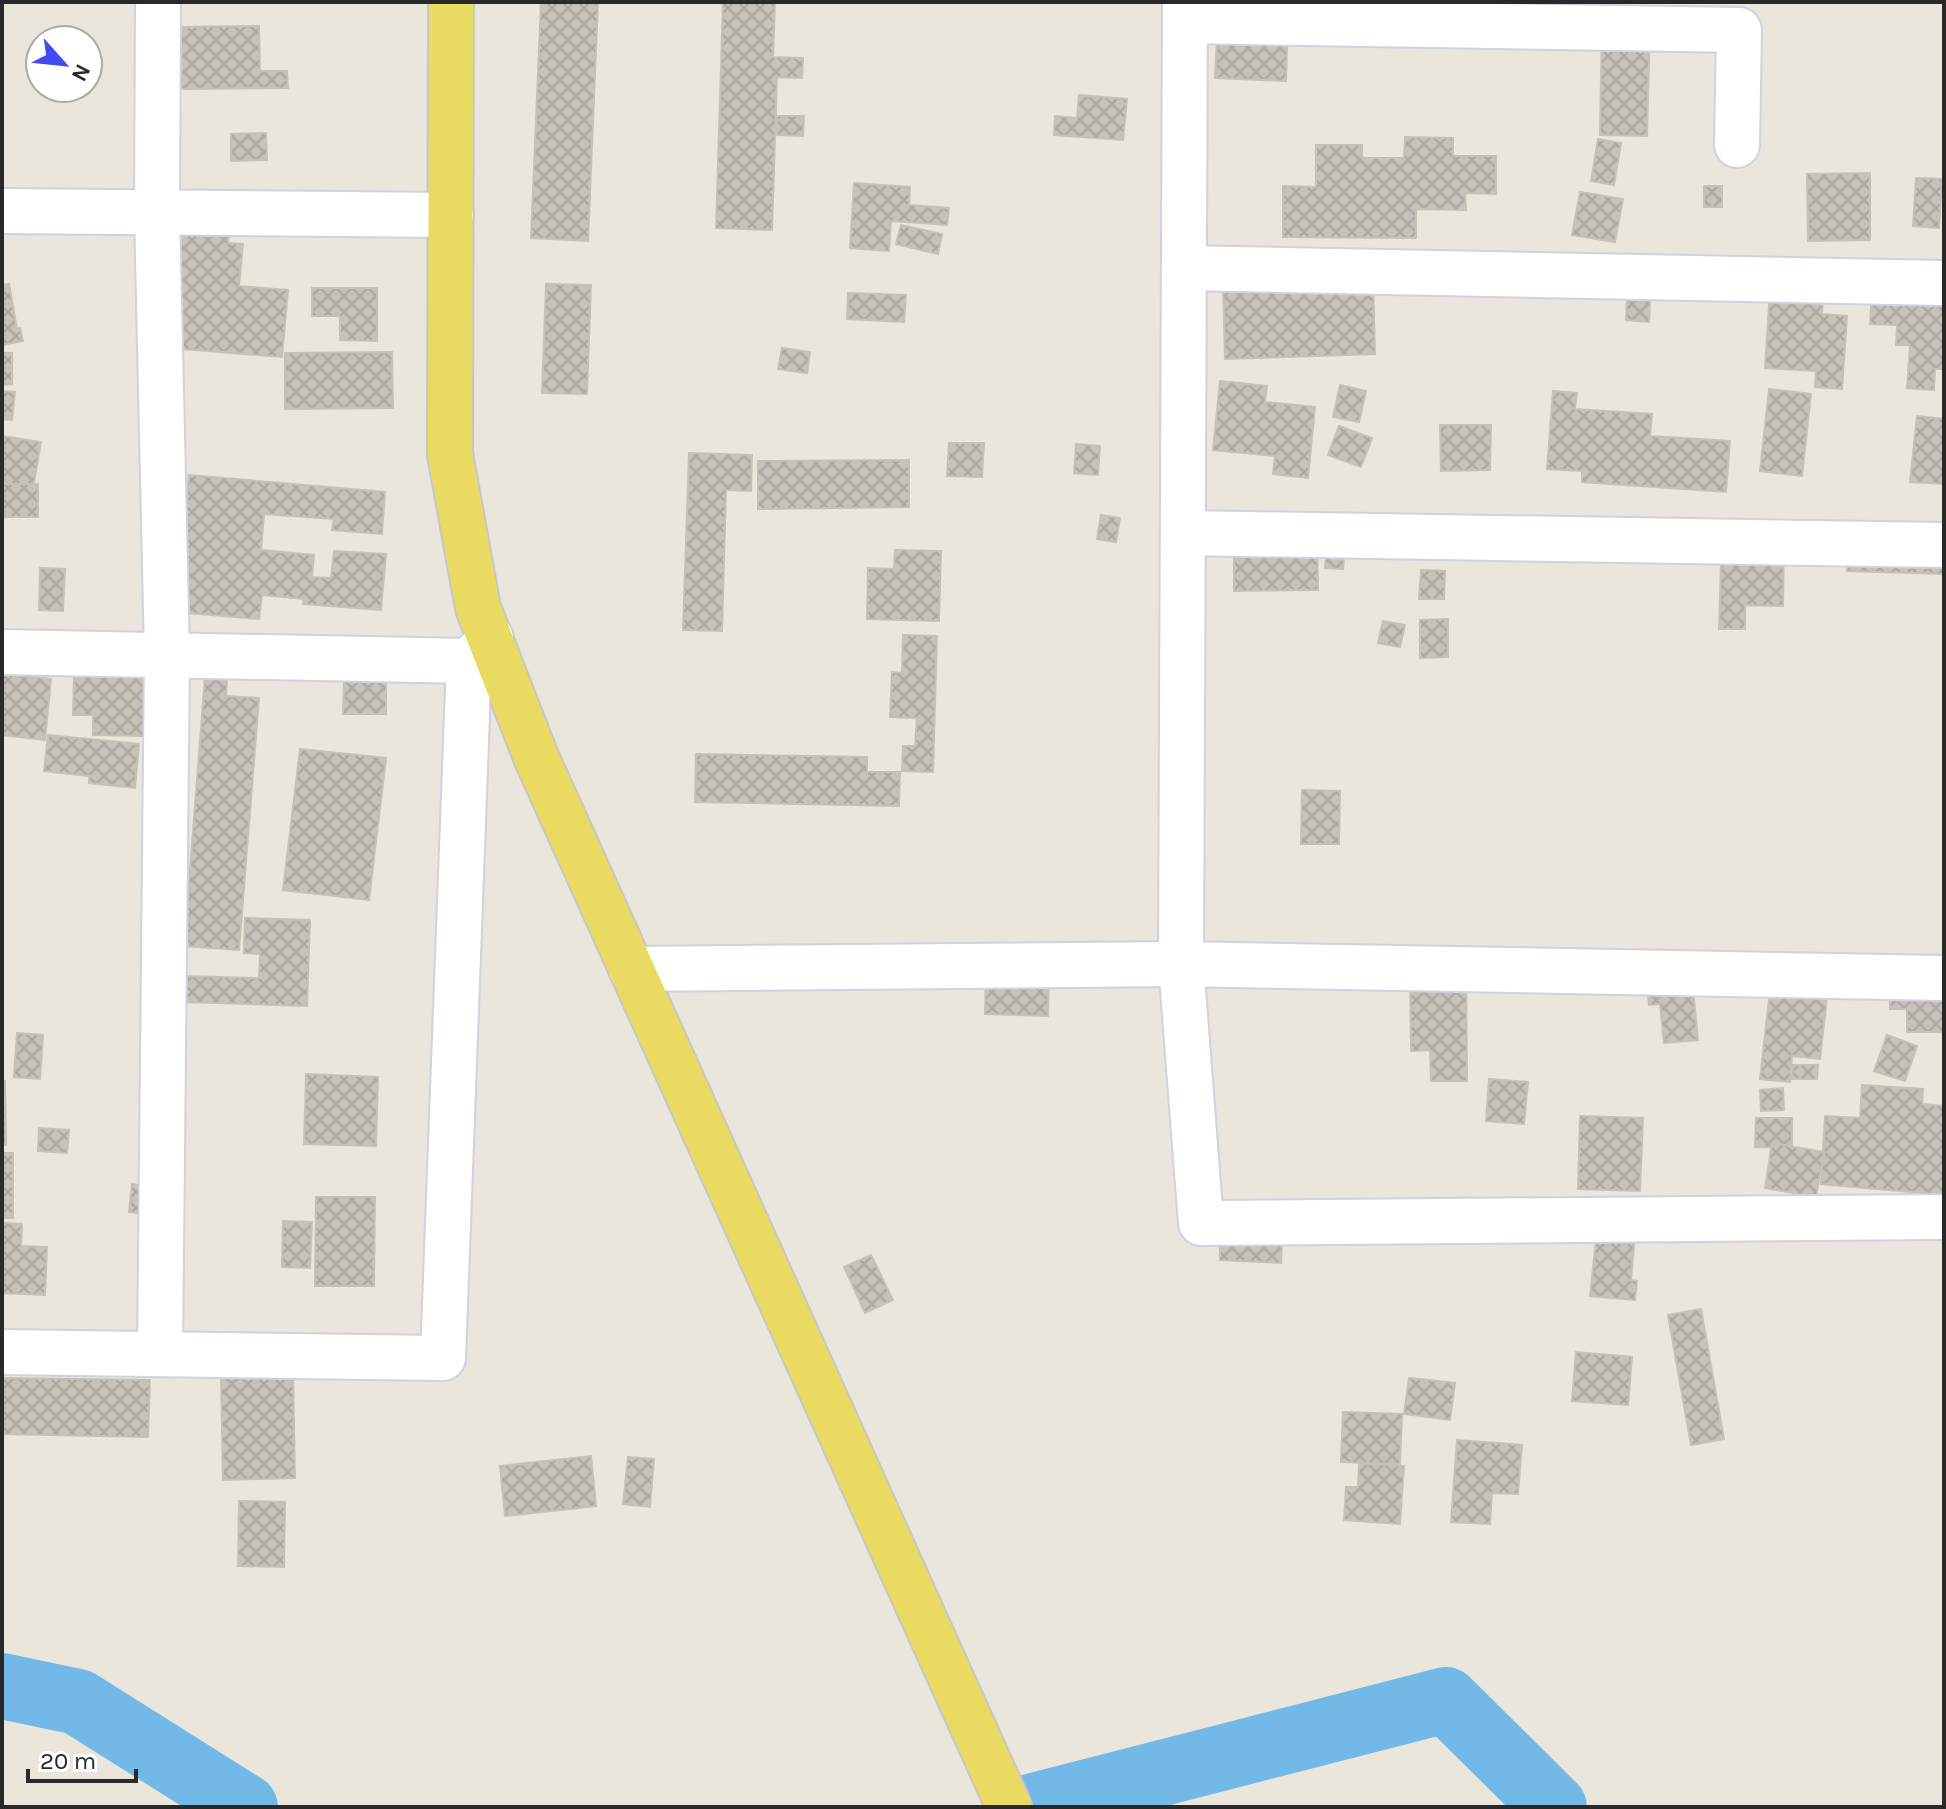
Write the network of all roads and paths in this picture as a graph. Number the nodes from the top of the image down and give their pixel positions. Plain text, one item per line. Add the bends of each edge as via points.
1 (158, 2) edge
2 (451, 2) edge
3 (1185, 11) edge
4 (1737, 145) dead end
5 (2, 211) edge
6 (157, 213) junction
7 (451, 215) junction
8 (1184, 268) junction
9 (1944, 283) edge
10 (1183, 533) junction
11 (1944, 545) edge
12 (480, 650) junction
13 (2, 652) edge
14 (167, 655) junction
15 (1181, 964) junction
16 (631, 969) junction
17 (1943, 978) edge
18 (1944, 1217) edge
19 (2, 1352) edge
20 (160, 1354) junction
21 (1009, 1807) edge

1 - 6 street
2 - 7 main road
3 - 4 street via 1739,30
3 - 8 street
5 - 6 street
6 - 7 street
6 - 14 street
7 - 12 main road via 450,454 478,608
8 - 9 street
8 - 10 street
10 - 11 street
10 - 15 street
12 - 14 street
12 - 16 main road via 536,757
12 - 20 street via 443,1358
13 - 14 street
14 - 20 street
15 - 16 street
15 - 17 street
15 - 18 street via 1201,1223
16 - 21 main road
19 - 20 street

